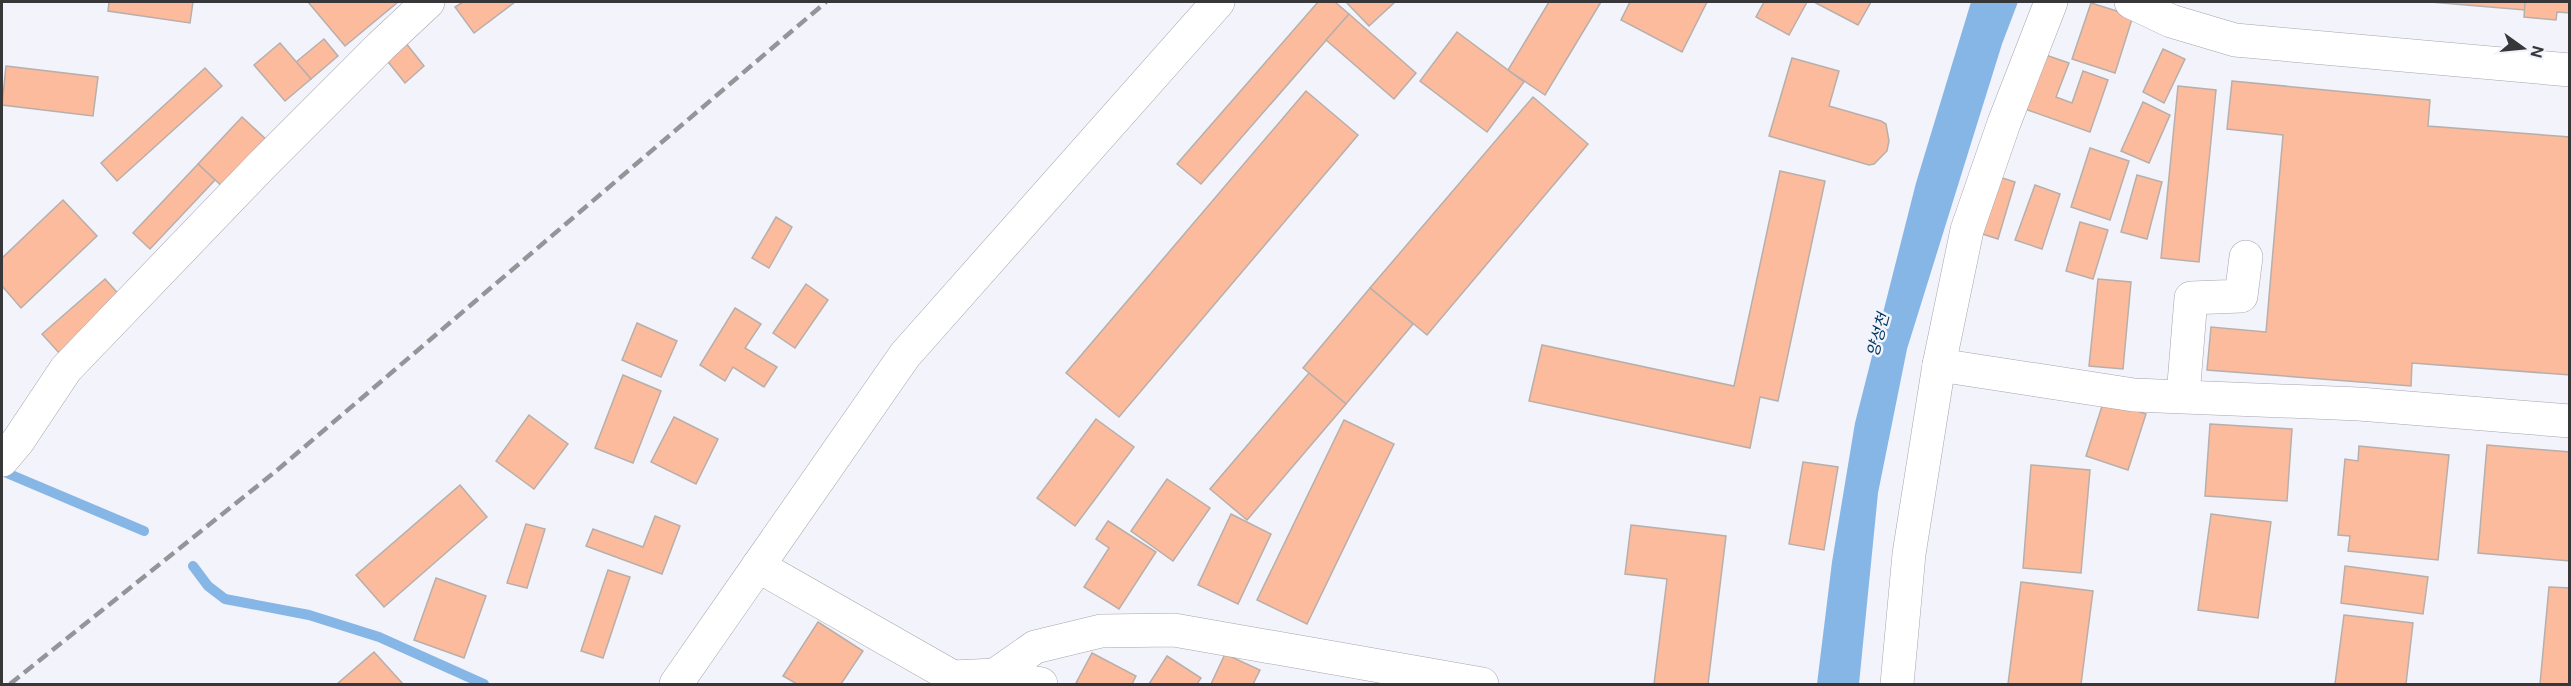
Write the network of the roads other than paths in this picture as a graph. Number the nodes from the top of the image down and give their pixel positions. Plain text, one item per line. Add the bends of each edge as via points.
1 (429, 2) edge
2 (1218, 2) edge
3 (2051, 2) edge
4 (2131, 2) edge
5 (2570, 70) edge
6 (2246, 257) dead end
7 (1939, 365) junction
8 (2182, 396) junction
9 (2570, 421) edge
10 (2, 460) edge
11 (758, 566) junction
12 (995, 675) junction
13 (676, 684) edge
14 (1041, 684) edge
15 (1482, 684) edge
16 (1897, 684) edge

1 - 10 street via 272,156 66,369
2 - 11 street via 905,355
3 - 7 street via 1967,230
4 - 5 street via 2171,21 2235,40
6 - 8 street via 2241,296 2191,298
7 - 8 street via 2134,395
7 - 16 street via 1909,554
8 - 9 street via 2360,404
11 - 12 street via 953,677
11 - 13 street
12 - 14 street
12 - 15 street via 1035,647 1101,631 1174,630

